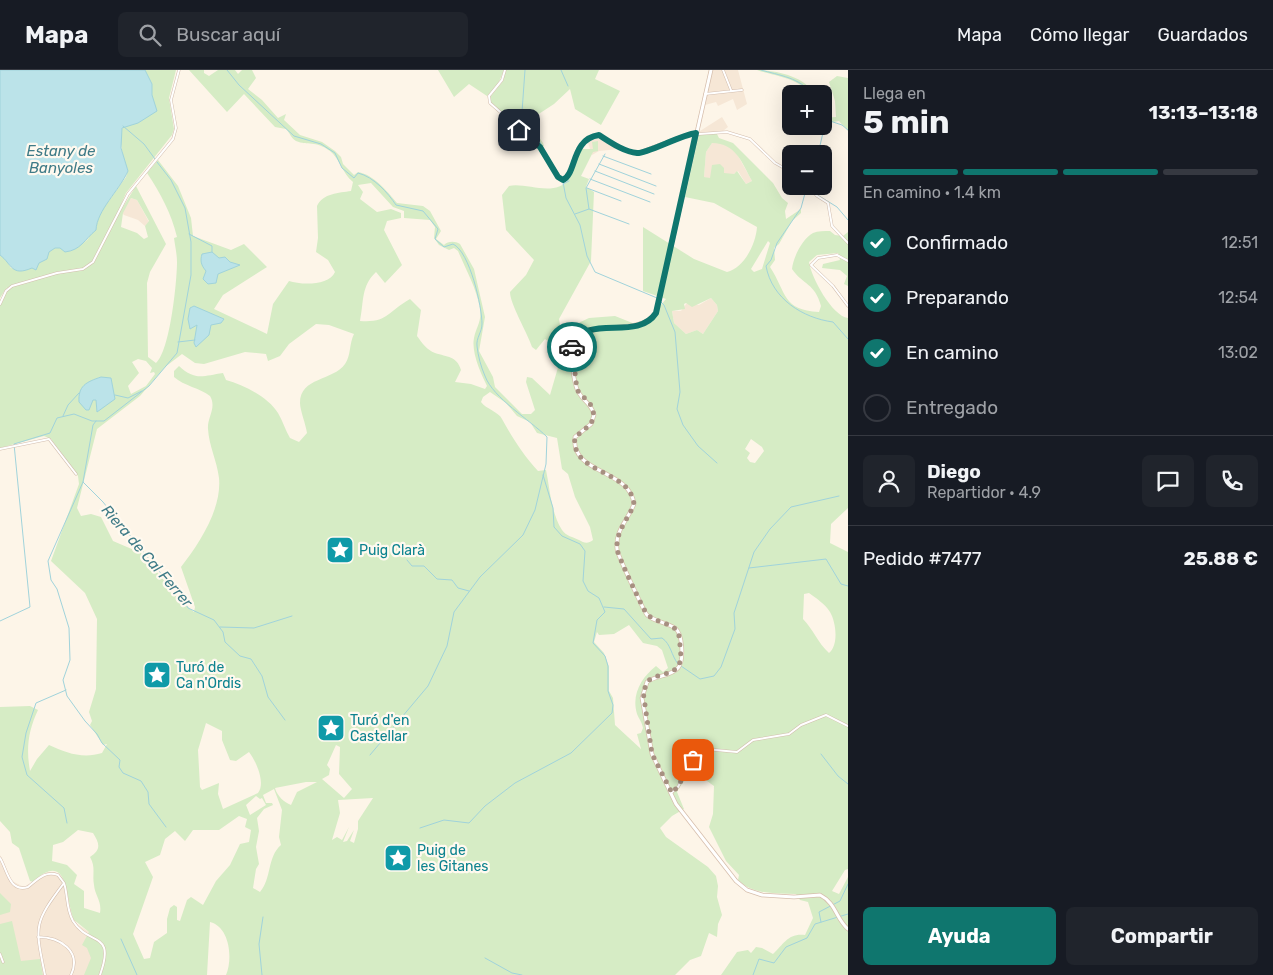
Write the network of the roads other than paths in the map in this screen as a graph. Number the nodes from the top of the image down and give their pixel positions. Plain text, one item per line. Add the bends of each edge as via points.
1 (179, 70) edge
2 (505, 70) edge
3 (711, 70) edge
4 (723, 70) edge
5 (731, 90) junction
6 (742, 90) dead end
7 (705, 94) junction
8 (696, 133) junction
9 (782, 167) edge
10 (818, 195) edge
11 (848, 243) edge
12 (848, 261) edge
13 (0, 304) edge
14 (848, 306) edge
15 (0, 448) edge
16 (76, 474) dead end
17 (848, 726) edge
18 (672, 793) junction
19 (0, 858) edge
20 (64, 883) junction
21 (848, 929) edge
22 (38, 937) junction
23 (0, 954) edge
24 (3, 962) dead end
25 (45, 975) edge
26 (71, 975) edge
27 (100, 975) edge

1 - 13 street via 171,100 176,128 173,139 128,194 92,262 83,269 12,286
2 - 8 street via 502,80 489,96 490,103 540,147 561,179 570,175 578,149 595,136 637,153
3 - 7 main road
4 - 5 street
5 - 6 street
5 - 7 street
7 - 8 main road
8 - 9 street via 727,132 750,139
8 - 18 main road via 656,313 630,328 590,329 578,338 571,352 577,390 591,405 594,415 591,424 575,437 576,452 629,489 634,504 620,526 617,552 643,609 652,618 674,628 679,635 681,655 678,667 650,679 643,691 652,754
10 - 11 street via 828,203 832,226
12 - 14 street via 837,255 818,258 811,265
15 - 16 street via 49,439
17 - 18 street via 826,715 800,725 789,734 752,740 737,752 705,749 689,765
18 - 21 main road via 676,804 740,885 762,895 820,895 831,903
19 - 20 street via 9,879 18,886 28,887 44,874 58,875
20 - 22 street via 41,916
20 - 27 street via 74,923 98,940 106,951
22 - 25 street
22 - 26 street via 53,939 68,948 74,961
23 - 24 street

